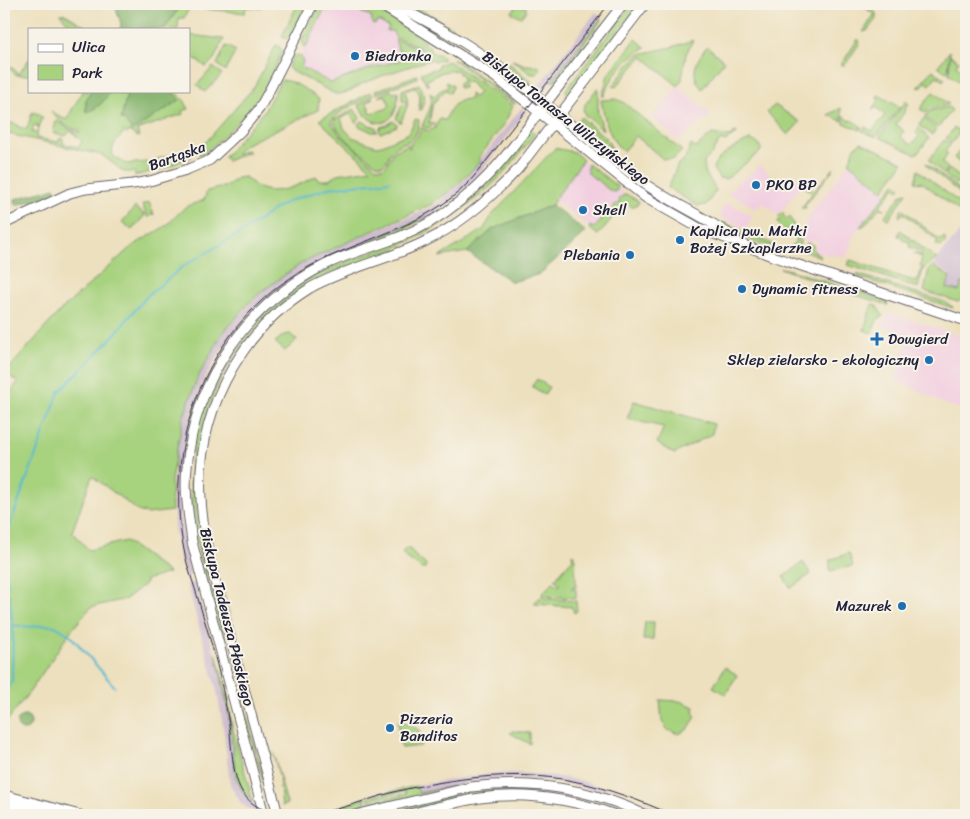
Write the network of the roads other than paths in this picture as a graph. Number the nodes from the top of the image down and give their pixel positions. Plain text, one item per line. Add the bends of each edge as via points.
1 (313, 4) edge
2 (379, 4) edge
3 (393, 4) edge
4 (623, 4) edge
5 (645, 4) edge
6 (546, 103) junction
7 (539, 113) junction
8 (560, 115) junction
9 (553, 124) junction
10 (4, 224) edge
11 (742, 244) junction
12 (966, 321) edge
13 (4, 795) edge
14 (4, 803) edge
15 (51, 815) edge
16 (80, 815) edge
17 (264, 815) edge
18 (278, 815) edge
19 (354, 815) edge
20 (406, 815) edge
21 (615, 815) edge
22 (645, 815) edge

1 - 10 main road, Bartąska via 259,109 216,157 150,181 70,193
2 - 7 main road, Biskupa Tomasza Wilczyńskiego via 478,66
3 - 6 main road, Biskupa Tomasza Wilczyńskiego via 477,51
4 - 6 main road, Biskupa Tadeusza Płoskiego
5 - 8 main road, Biskupa Tadeusza Płoskiego
6 - 7 main road, Biskupa Tadeusza Płoskiego
6 - 8 main road, Biskupa Tomasza Wilczyńskiego
7 - 9 main road, Biskupa Tomasza Wilczyńskiego
7 - 17 main road, Biskupa Tadeusza Płoskiego via 497,166 450,210 411,232 326,264 271,300 236,336 216,368 201,402 186,469 192,542
8 - 9 main road, Biskupa Tadeusza Płoskiego
8 - 11 main road, Biskupa Tomasza Wilczyńskiego via 645,183
9 - 11 main road, Biskupa Tomasza Wilczyńskiego via 646,198 699,228
9 - 18 main road, Biskupa Tadeusza Płoskiego via 518,169 473,212 424,242 328,279 285,306 249,342 216,401 208,426 200,475 204,532
11 - 12 main road, Biskupa Tomasza Wilczyńskiego
13 - 16 main road
14 - 15 main road
19 - 22 main road via 471,787 535,784 582,791
20 - 21 main road via 480,798 519,796 571,802

